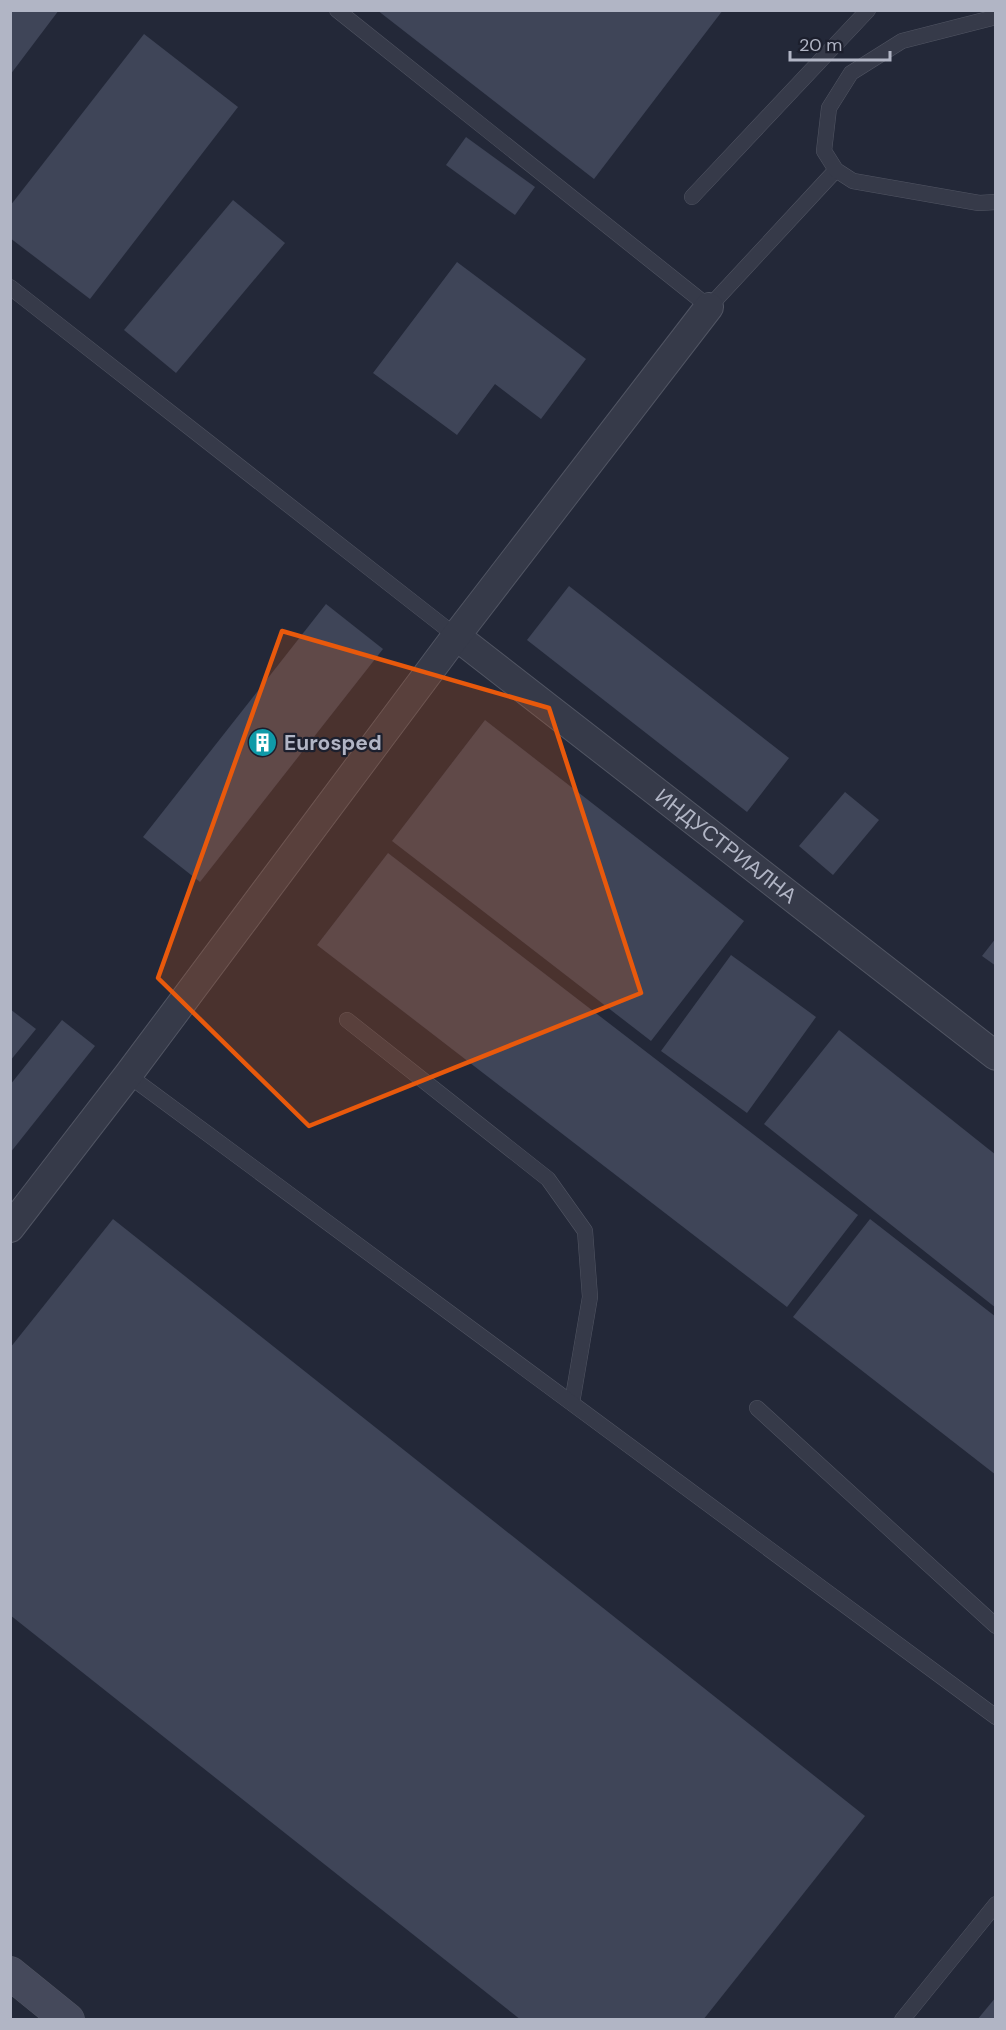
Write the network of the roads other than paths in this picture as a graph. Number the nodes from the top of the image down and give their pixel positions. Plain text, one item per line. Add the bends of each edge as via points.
1 (338, 10) edge
2 (868, 10) edge
3 (996, 16) edge
4 (836, 170) junction
5 (692, 197) dead end
6 (996, 202) edge
7 (10, 287) edge
8 (710, 307) junction
9 (456, 636) junction
10 (347, 1020) dead end
11 (996, 1056) edge
12 (128, 1075) junction
13 (10, 1228) edge
14 (572, 1403) junction
15 (757, 1408) dead end
16 (996, 1626) edge
17 (996, 1717) edge
18 (996, 1904) edge
19 (10, 1973) edge
20 (68, 2019) edge
21 (903, 2019) edge

1 - 8 lane
2 - 5 lane
3 - 4 lane via 902,41 851,73 828,108 824,151
4 - 6 lane via 853,181 979,203
4 - 8 lane
7 - 9 lane
8 - 9 street
9 - 11 street, ИНДУСТРИАЛНА
9 - 12 street
10 - 14 lane via 548,1179 585,1231 590,1297
12 - 13 street
12 - 14 lane
14 - 17 lane
15 - 16 lane
18 - 21 lane
19 - 20 main road

